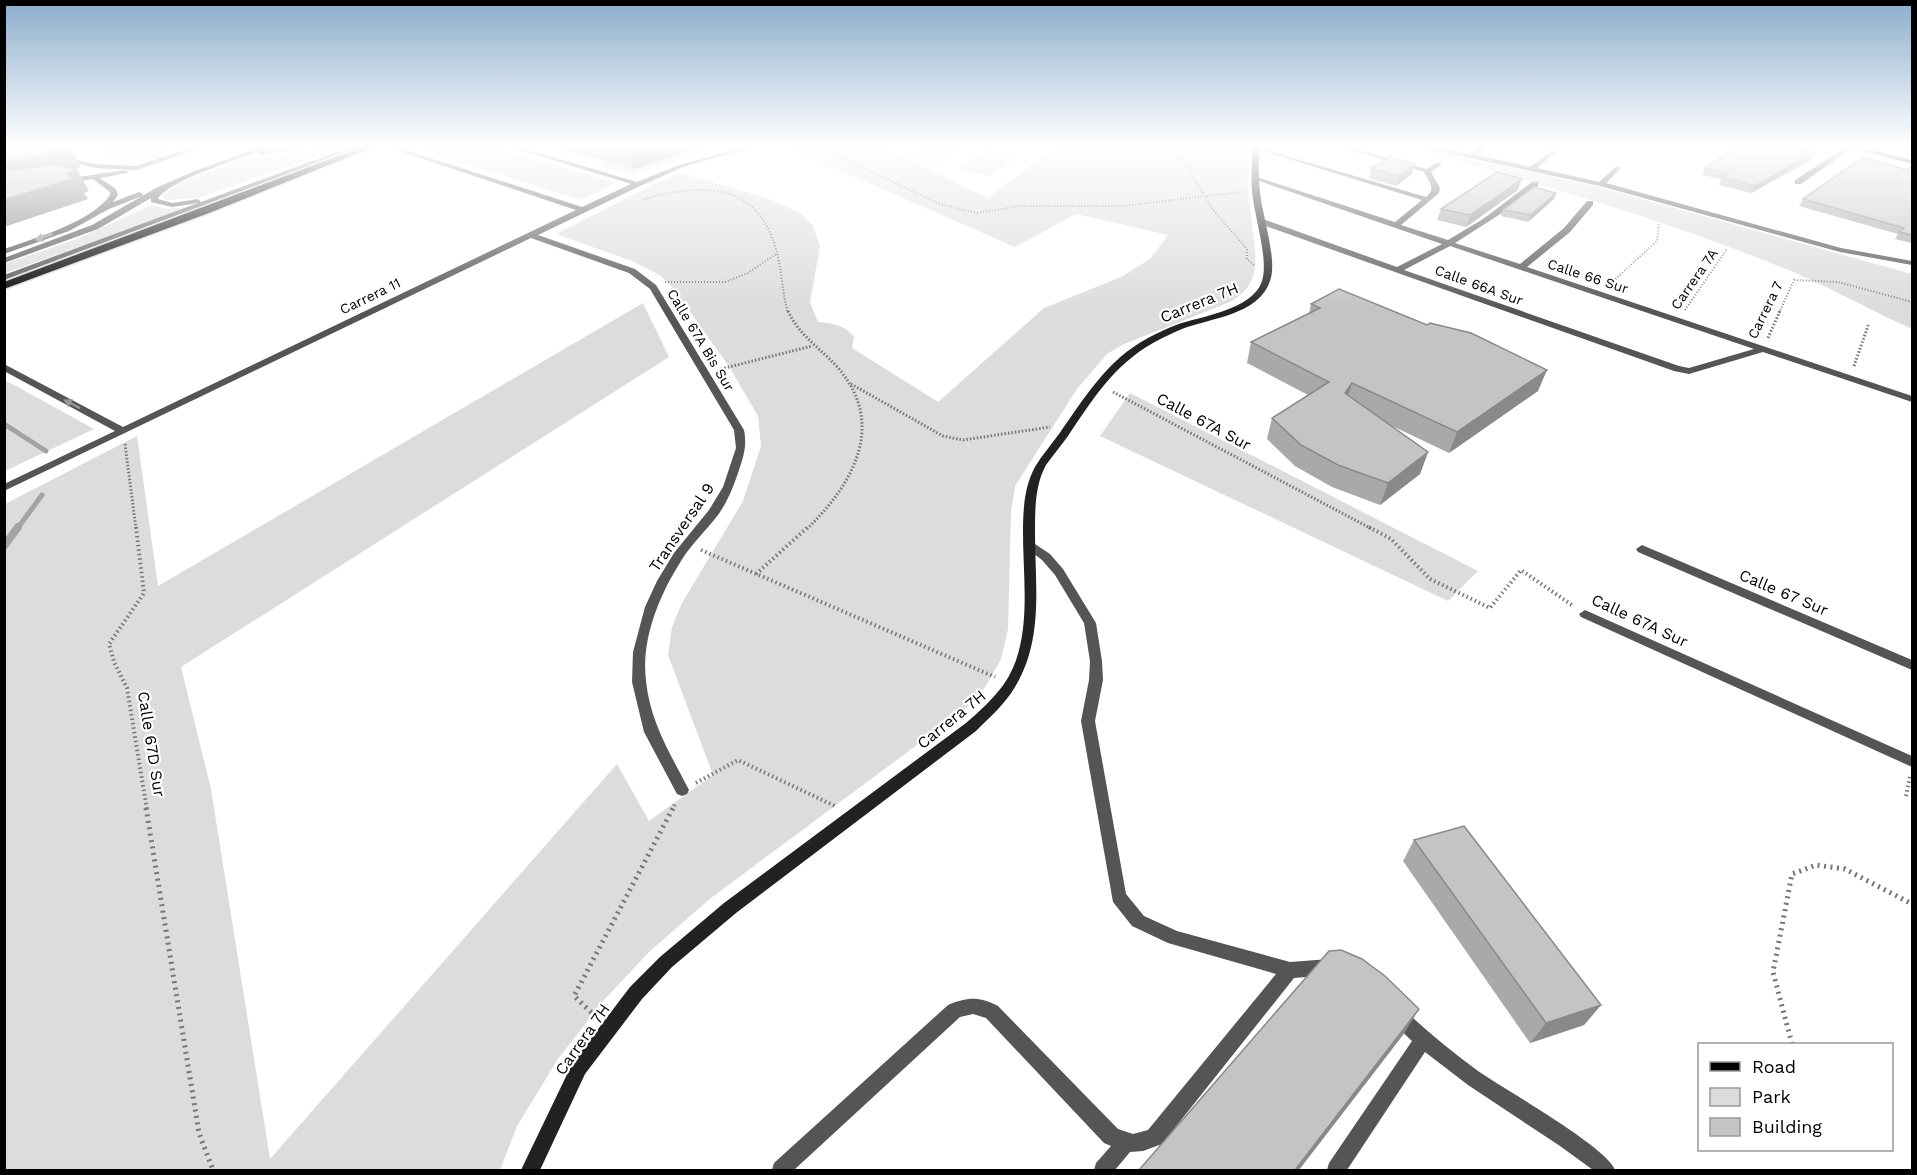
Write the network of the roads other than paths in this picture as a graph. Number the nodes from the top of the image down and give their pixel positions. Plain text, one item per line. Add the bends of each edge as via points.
1 (110, 201) edge
2 (122, 201) edge
3 (140, 201) edge
4 (157, 201) edge
5 (199, 201) edge
6 (214, 201) edge
7 (230, 201) edge
8 (555, 201) edge
9 (602, 201) edge
10 (1258, 201) edge
11 (1313, 201) edge
12 (1427, 201) edge
13 (1515, 201) edge
14 (1661, 201) edge
15 (1590, 203) dead end
16 (106, 207) junction
17 (583, 210) junction
18 (1260, 221) junction
19 (1396, 225) junction
20 (531, 235) junction
21 (1449, 245) junction
22 (4, 252) edge
23 (4, 261) edge
24 (1912, 263) edge
25 (1520, 268) junction
26 (1397, 270) junction
27 (4, 278) edge
28 (4, 286) edge
29 (1764, 349) junction
30 (4, 367) edge
31 (1689, 371) joint
32 (1912, 399) edge
33 (739, 430) joint
34 (123, 431) junction
35 (6, 486) edge
36 (1029, 544) junction
37 (1642, 549) dead end
38 (1585, 614) road end
39 (1912, 665) edge
40 (1912, 762) edge
41 (682, 790) road end
42 (1290, 970) junction
43 (1349, 974) edge
44 (1385, 1003) edge
45 (1423, 1040) junction
46 (1125, 1143) junction
47 (530, 1170) edge
48 (781, 1170) edge
49 (1103, 1170) edge
50 (1336, 1170) edge
51 (1606, 1170) edge

1 - 16 street
2 - 16 street
3 - 23 street via 95,227
4 - 5 street via 172,205
6 - 27 street
7 - 28 main road
8 - 17 street
9 - 17 street, Carrera 11
10 - 18 street
11 - 19 street, Calle 66 Sur
12 - 19 street
13 - 21 street
14 - 24 street via 1827,247
15 - 25 street via 1567,230
16 -> 22 street via 66,229
17 - 20 street, Carrera 11
18 - 26 street, Calle 66A Sur
18 - 36 street, Carrera 7H via 1269,270 1263,290 1240,306 1150,341 1124,358 1099,384 1037,472 1029,514
19 - 21 street, Calle 66 Sur
20 - 33 street, Calle 67A Bis Sur via 632,271 651,285
20 - 34 street, Carrera 11
21 - 25 street, Calle 66 Sur
21 - 26 street
25 - 29 street, Calle 66 Sur
26 - 31 street, Calle 66A Sur via 1664,366
29 - 31 street, Carrera 7
29 - 32 street, Calle 66 Sur
34 -> 30 street
33 - 41 street, Transversal 9 via 741,448 729,487 678,556 651,607 639,652 639,682 651,732
34 - 35 street, Carrera 11
36 - 42 street via 1059,572 1090,623 1096,680 1088,721 1119,897 1138,921 1162,934
36 - 47 street, Carrera 7H via 1029,638 1012,684 987,713 698,933 636,993 579,1068
37 - 39 street, Calle 67 Sur
38 - 40 street, Calle 67A Sur
42 - 43 street via 1328,967
42 - 46 street via 1155,1137 1138,1144
44 - 45 street
45 - 50 street
45 - 51 street
46 - 48 street via 1111,1136 992,1012 969,1004 954,1011
46 - 49 street

